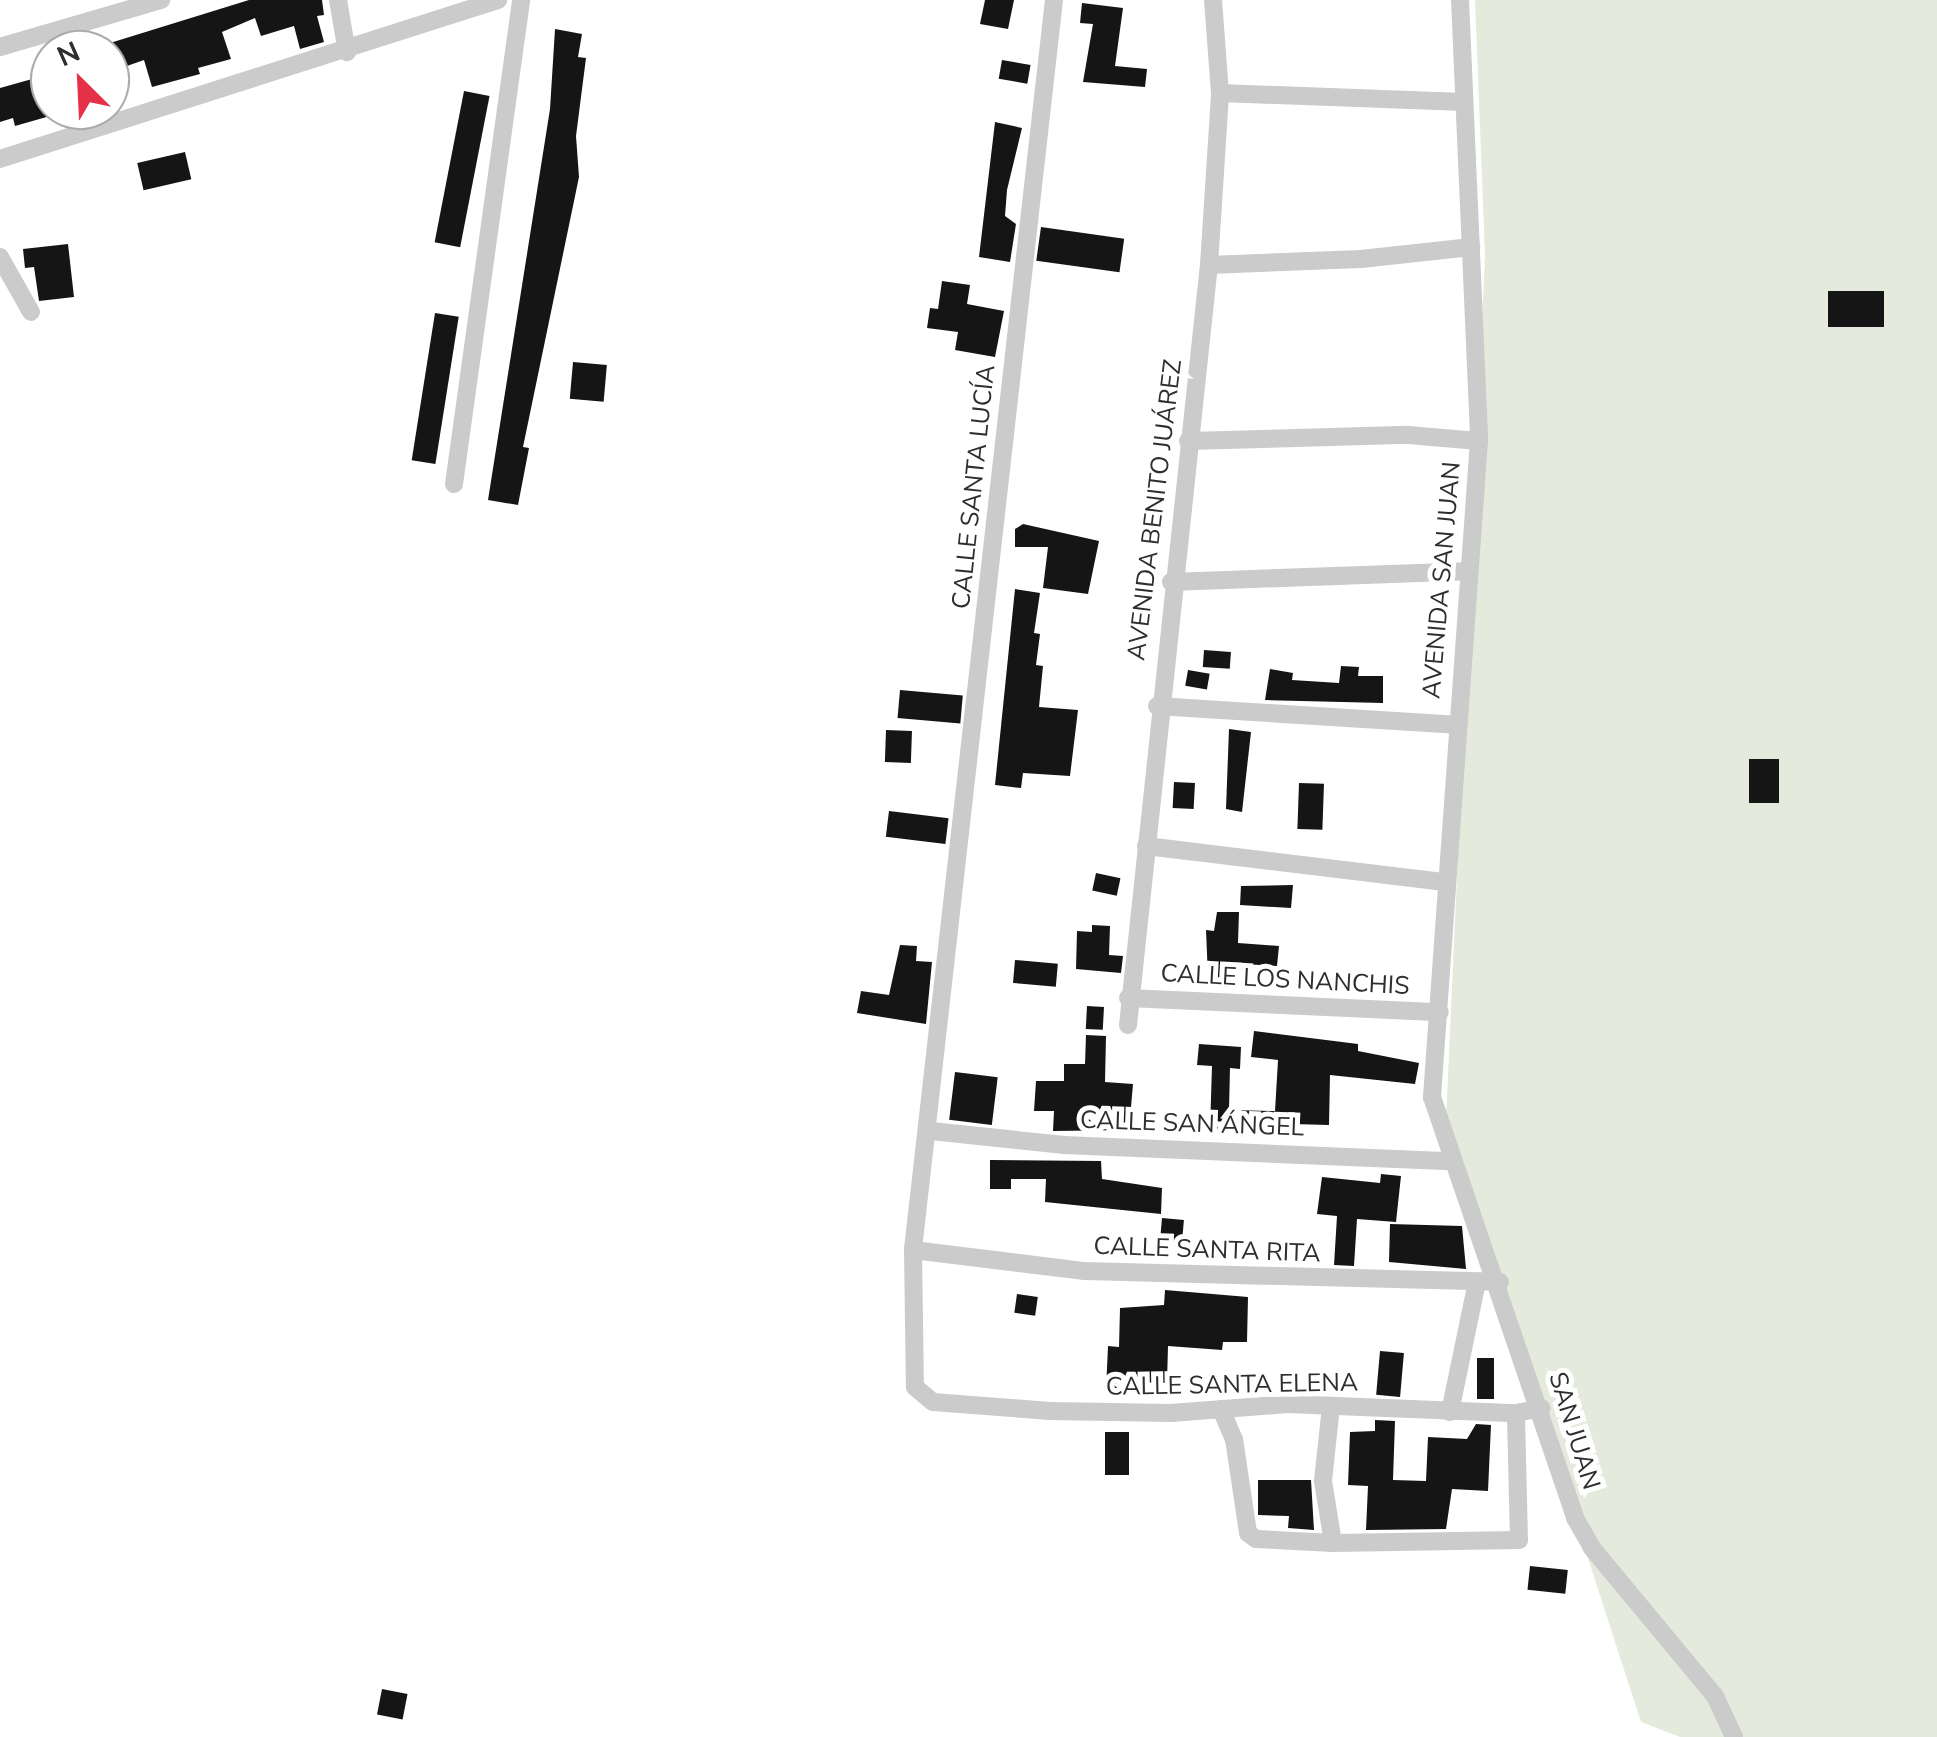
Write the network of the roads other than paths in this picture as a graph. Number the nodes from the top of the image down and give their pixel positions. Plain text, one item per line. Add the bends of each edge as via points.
1 (161, 0) edge
2 (338, 0) edge
3 (498, 0) edge
4 (521, 0) edge
5 (1054, 0) edge
6 (1213, 0) edge
7 (1460, 0) edge
8 (0, 47) edge
9 (347, 52) junction
10 (1220, 93) junction
11 (1464, 102) junction
12 (0, 159) edge
13 (1472, 247) junction
14 (0, 257) edge
15 (1209, 265) junction
16 (31, 312) dead end
17 (1188, 441) junction
18 (1479, 441) junction
19 (454, 484) dead end
20 (1467, 571) junction
21 (1171, 582) junction
22 (1157, 706) junction
23 (1455, 725) junction
24 (1146, 846) junction
25 (1443, 882) junction
26 (1128, 998) junction
27 (1440, 1012) junction
28 (1128, 1025) dead end
29 (931, 1130) junction
30 (1451, 1160) junction
31 (913, 1250) junction
32 (1477, 1282) junction
33 (1500, 1282) junction
34 (922, 1398) joint
35 (1332, 1406) junction
36 (1542, 1408) junction
37 (1222, 1409) junction
38 (1450, 1412) junction
39 (1516, 1413) junction
40 (1333, 1542) junction
41 (1734, 1737) edge

1 - 8 street
2 - 9 street
3 - 9 street
4 - 19 street
5 - 29 street, CALLE SANTA LUCÍA
6 - 10 street, AVENIDA BENITO JUÁREZ
7 - 11 street, AVENIDA SAN JUAN
9 - 12 street
10 - 11 street
10 - 15 street, AVENIDA BENITO JUÁREZ
11 - 13 street, AVENIDA SAN JUAN
13 - 15 street via 1361,260
13 - 18 street, AVENIDA SAN JUAN
14 - 16 street
15 - 17 street, AVENIDA BENITO JUÁREZ
17 - 18 street via 1408,435
17 - 21 street, AVENIDA BENITO JUÁREZ
18 - 20 street, AVENIDA SAN JUAN
20 - 21 street
20 - 23 street, AVENIDA SAN JUAN
21 - 22 street, AVENIDA BENITO JUÁREZ
22 - 23 street
22 - 24 street, AVENIDA BENITO JUÁREZ
23 - 25 street, AVENIDA SAN JUAN
24 - 25 street
24 - 26 street, AVENIDA BENITO JUÁREZ
25 - 27 street, AVENIDA SAN JUAN
26 - 27 street, CALLE LOS NANCHIS
26 - 28 street, AVENIDA BENITO JUÁREZ
27 - 30 street, AVENIDA SAN JUAN via 1432,1096
29 - 30 street, CALLE SAN ÁNGEL via 1064,1144
29 - 31 street, CALLE SANTA LUCÍA
30 - 33 street, SAN JUAN
31 - 32 street, CALLE SANTA RITA via 1084,1270
31 - 34 street, CALLE SANTA LUCÍA via 912,1360
32 - 33 street, CALLE SANTA RITA
32 - 38 street
33 - 36 street, SAN JUAN
34 - 37 street, CALLE SANTA ELENA via 1050,1410
35 - 37 street, CALLE SANTA ELENA
35 - 38 street, CALLE SANTA ELENA
35 - 40 street via 1322,1480
36 - 39 street, CALLE SANTA ELENA
36 - 41 street, SAN JUAN via 1558,1474 1592,1548 1690,1662
37 - 40 street via 1234,1439 1248,1533 1256,1539
38 - 39 street, CALLE SANTA ELENA
39 - 40 street via 1519,1540

